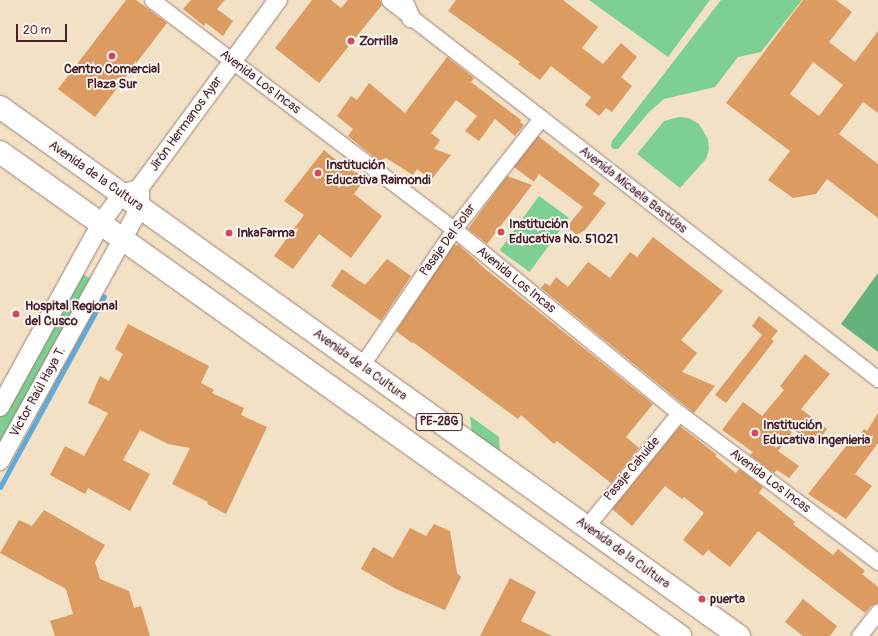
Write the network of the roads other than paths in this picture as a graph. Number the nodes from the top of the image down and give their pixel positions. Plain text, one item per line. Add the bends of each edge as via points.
1 (152, 0) edge
2 (278, 0) edge
3 (389, 0) edge
4 (403, 0) edge
5 (411, 18) junction
6 (232, 61) junction
7 (0, 107) edge
8 (541, 118) junction
9 (0, 152) edge
10 (134, 196) junction
11 (101, 223) junction
12 (454, 229) junction
13 (122, 238) junction
14 (362, 366) junction
15 (878, 379) edge
16 (0, 407) edge
17 (679, 413) junction
18 (0, 461) edge
19 (586, 527) junction
20 (878, 562) edge
21 (878, 612) edge
22 (680, 636) edge
23 (739, 636) edge
24 (859, 636) edge

1 - 6 street, Avenida Los Incas
2 - 6 street, Jirón Hermanos Ayar
3 - 5 street, Avenida Micaela Bastidas
4 - 5 street
5 - 8 street, Avenida Micaela Bastidas
6 - 10 street, Jirón Hermanos Ayar
6 - 12 street, Avenida Los Incas
7 - 10 highway, Avenida de la Cultura
8 - 12 street, Pasaje Del Solar
8 - 15 street, Avenida Micaela Bastidas
9 - 11 highway
10 - 11 street, Victor Raúl Haya T.
10 - 13 street, Victor Raúl Haya T.
10 - 14 highway, Avenida de la Cultura / PE-28G
11 - 13 highway, PE-28G
11 - 16 street, Victor Raúl Haya T.
12 - 14 street, Pasaje Del Solar
12 - 17 street, Avenida Los Incas
13 - 18 street, Victor Raúl Haya T.
13 - 22 highway, PE-28G
14 - 19 highway, Avenida de la Cultura / PE-28G
17 - 19 street, Pasaje Cahuide
17 - 20 street, Avenida Los Incas
19 - 23 highway, Avenida de la Cultura / PE-28G
21 - 24 street

